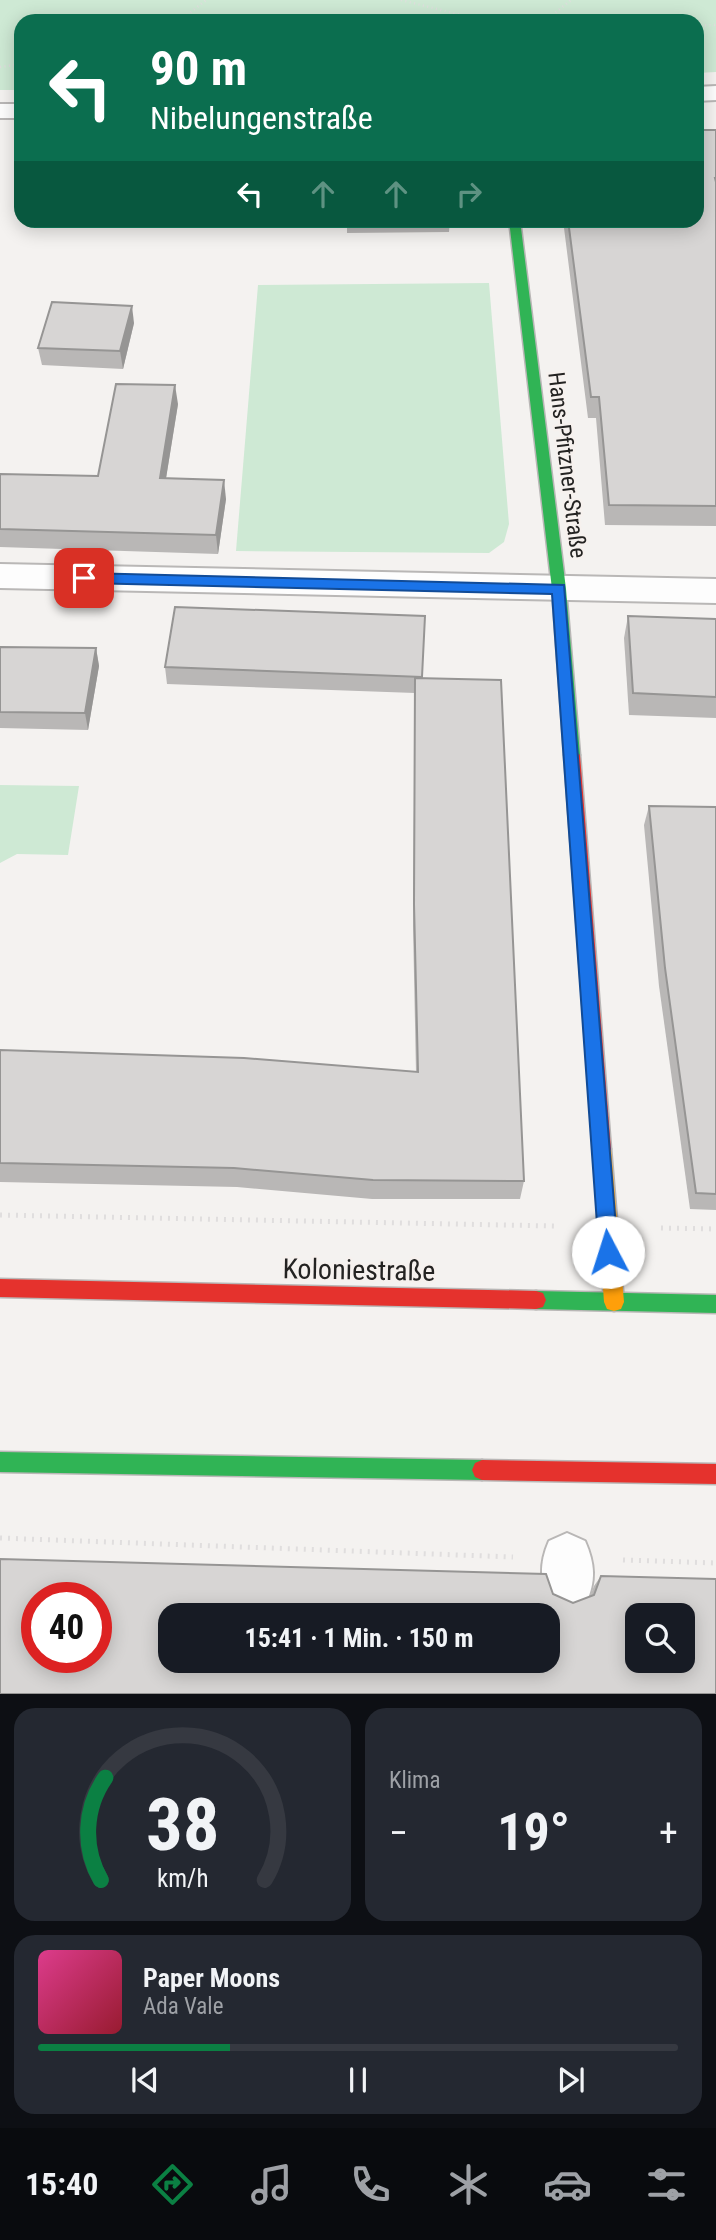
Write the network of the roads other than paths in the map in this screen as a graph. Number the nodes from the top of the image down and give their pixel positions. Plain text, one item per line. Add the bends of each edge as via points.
1 (515, 228) edge
2 (0, 576) edge
3 (559, 589) junction
4 (716, 591) edge
5 (0, 1288) edge
6 (614, 1302) junction
7 (716, 1304) edge
8 (0, 1462) edge
9 (716, 1474) edge

1 - 3 street, Hans-Pfitzner-Straße
2 - 3 street
3 - 4 street
3 - 6 street, Hans-Pfitzner-Straße
5 - 6 street, Koloniestraße
6 - 7 street, Koloniestraße
8 - 9 street

